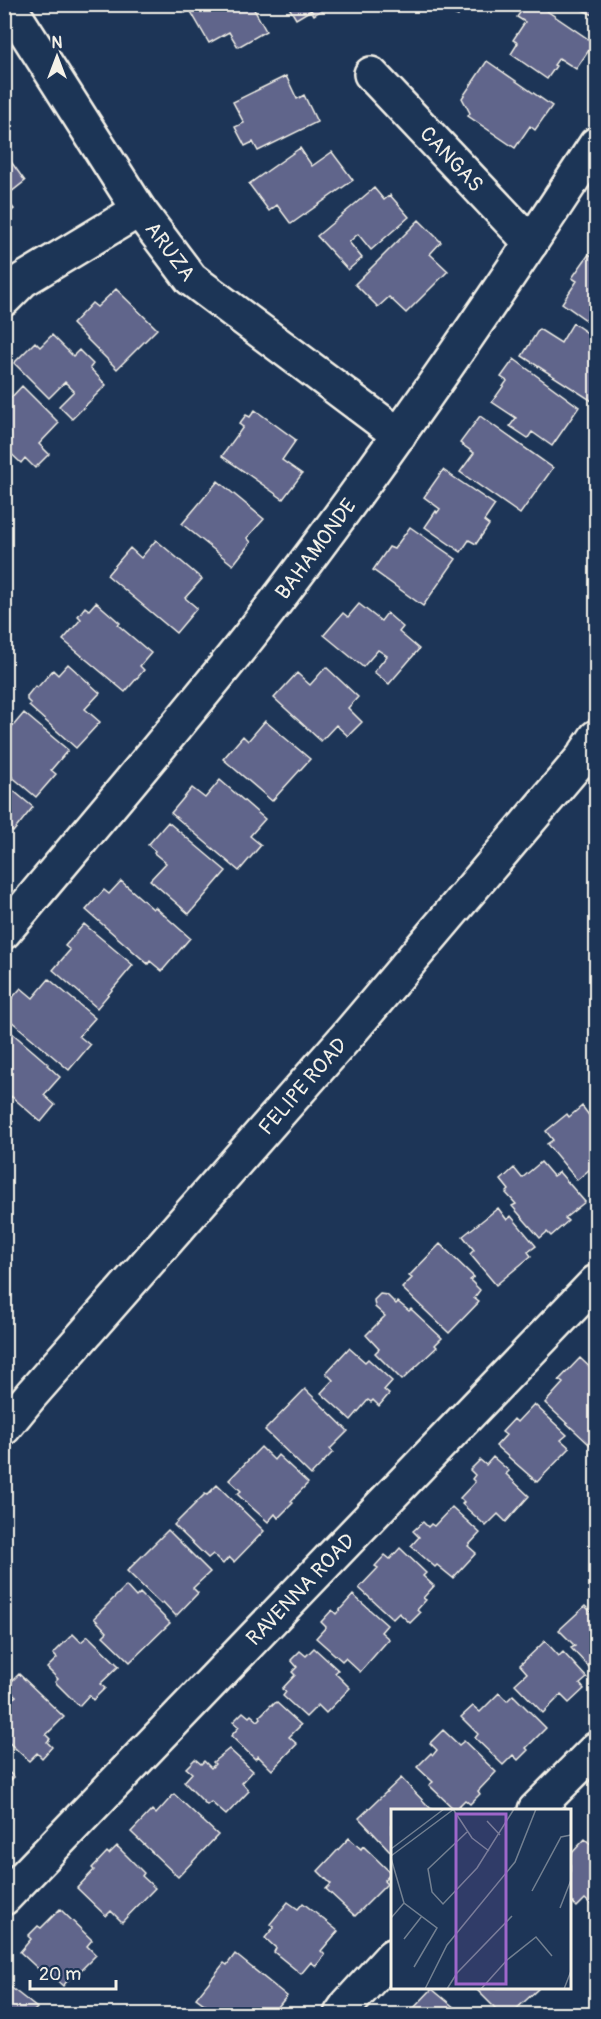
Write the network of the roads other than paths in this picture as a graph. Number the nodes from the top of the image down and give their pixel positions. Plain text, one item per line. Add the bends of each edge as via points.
1 (8, 4) edge
2 (371, 74) dead end
3 (597, 144) edge
4 (139, 210) junction
5 (531, 243) junction
6 (4, 299) edge
7 (399, 435) junction
8 (597, 737) edge
9 (4, 932) edge
10 (597, 1282) edge
11 (4, 1428) edge
12 (597, 1749) edge
13 (536, 1809) edge
14 (4, 1898) edge
15 (391, 1958) edge
16 (341, 2014) edge

1 - 4 street, ARUZA
2 - 5 street, CANGAS
3 - 5 street, BAHAMONDE
4 - 6 street via 23,280
4 - 7 street, ARUZA via 191,279
5 - 7 street, BAHAMONDE
7 - 9 street, BAHAMONDE via 250,634
8 - 11 street, FELIPE ROAD via 346,1037
10 - 14 street, RAVENNA ROAD
12 - 13 street
15 - 16 street

